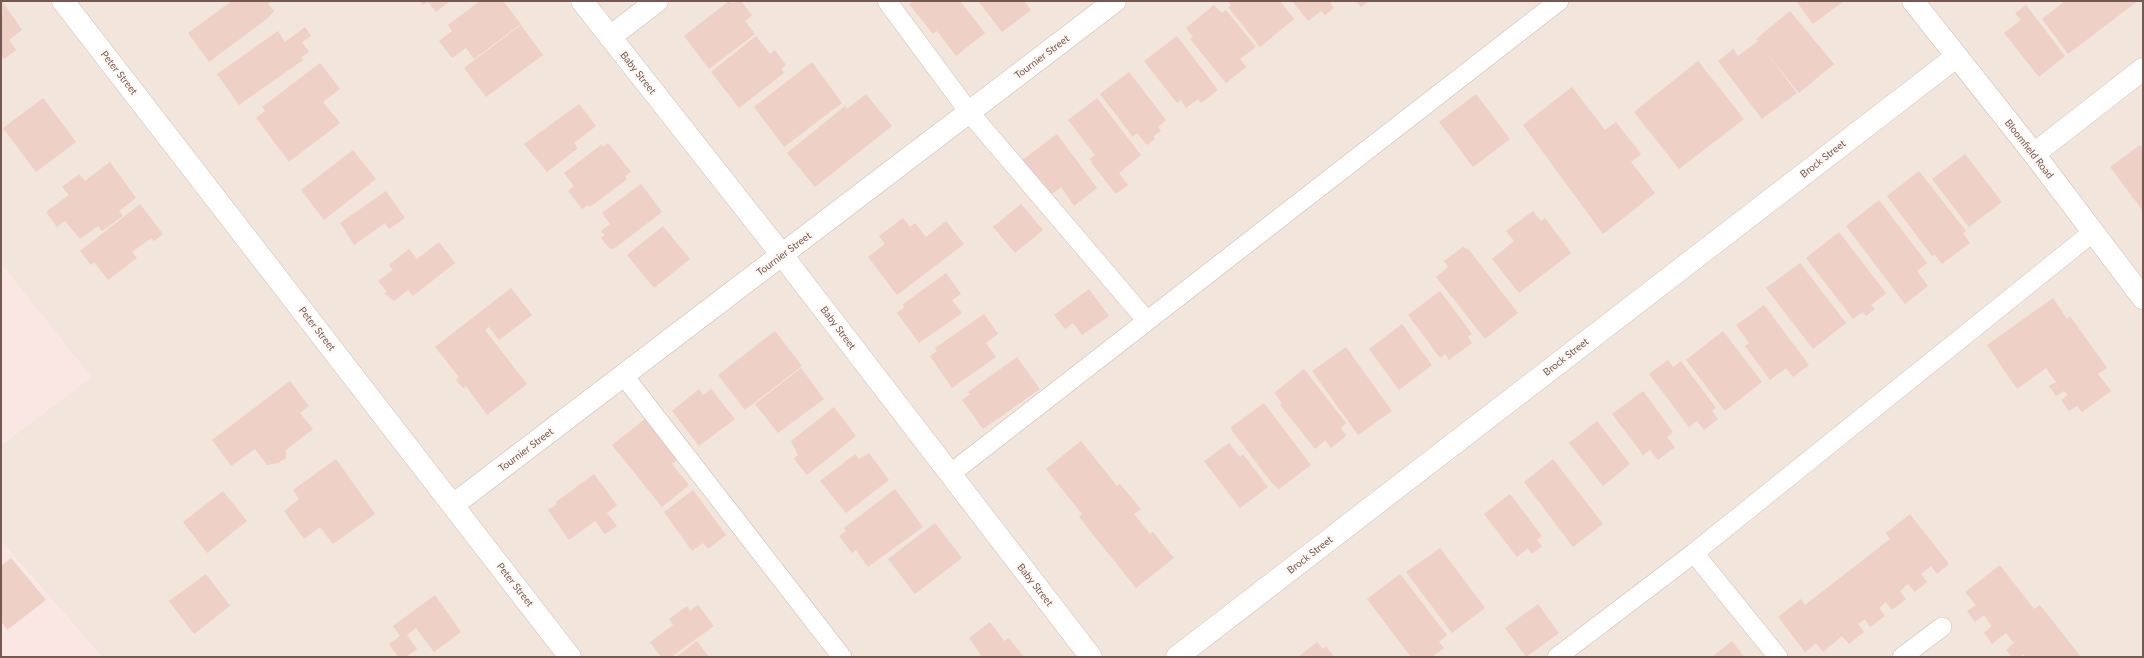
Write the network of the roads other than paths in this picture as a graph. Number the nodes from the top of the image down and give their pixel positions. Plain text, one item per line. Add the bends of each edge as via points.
1 (63, 1) edge
2 (582, 1) edge
3 (657, 1) edge
4 (887, 1) edge
5 (1115, 1) edge
6 (1559, 1) edge
7 (1913, 1) edge
8 (610, 37) junction
9 (1956, 57) junction
10 (2143, 69) edge
11 (969, 112) junction
12 (2034, 154) junction
13 (2093, 232) junction
14 (782, 255) junction
15 (2143, 298) edge
16 (1147, 321) junction
17 (624, 376) junction
18 (950, 474) junction
19 (453, 505) junction
20 (1694, 553) junction
21 (1942, 627) dead end
22 (570, 657) edge
23 (842, 657) edge
24 (1091, 657) edge
25 (1177, 657) edge
26 (1557, 657) edge
27 (1778, 657) edge
28 (1902, 657) edge

1 - 19 street, Peter Street
2 - 8 street, Baby Street
3 - 8 street
4 - 11 lane
5 - 11 street, Tournier Street
6 - 16 lane
7 - 9 street, Bloomfield Road
8 - 14 street, Baby Street
9 - 12 street, Bloomfield Road
9 - 25 street, Brock Street
10 - 12 street
11 - 14 street, Tournier Street
11 - 16 lane
12 - 13 street, Bloomfield Road
13 - 15 street, Bloomfield Road
13 - 20 lane
14 - 17 street, Tournier Street
14 - 18 street, Baby Street
16 - 18 lane
17 - 19 street, Tournier Street
17 - 23 lane
18 - 24 street, Baby Street
19 - 22 street, Peter Street
20 - 26 lane
20 - 27 lane
21 - 28 lane

